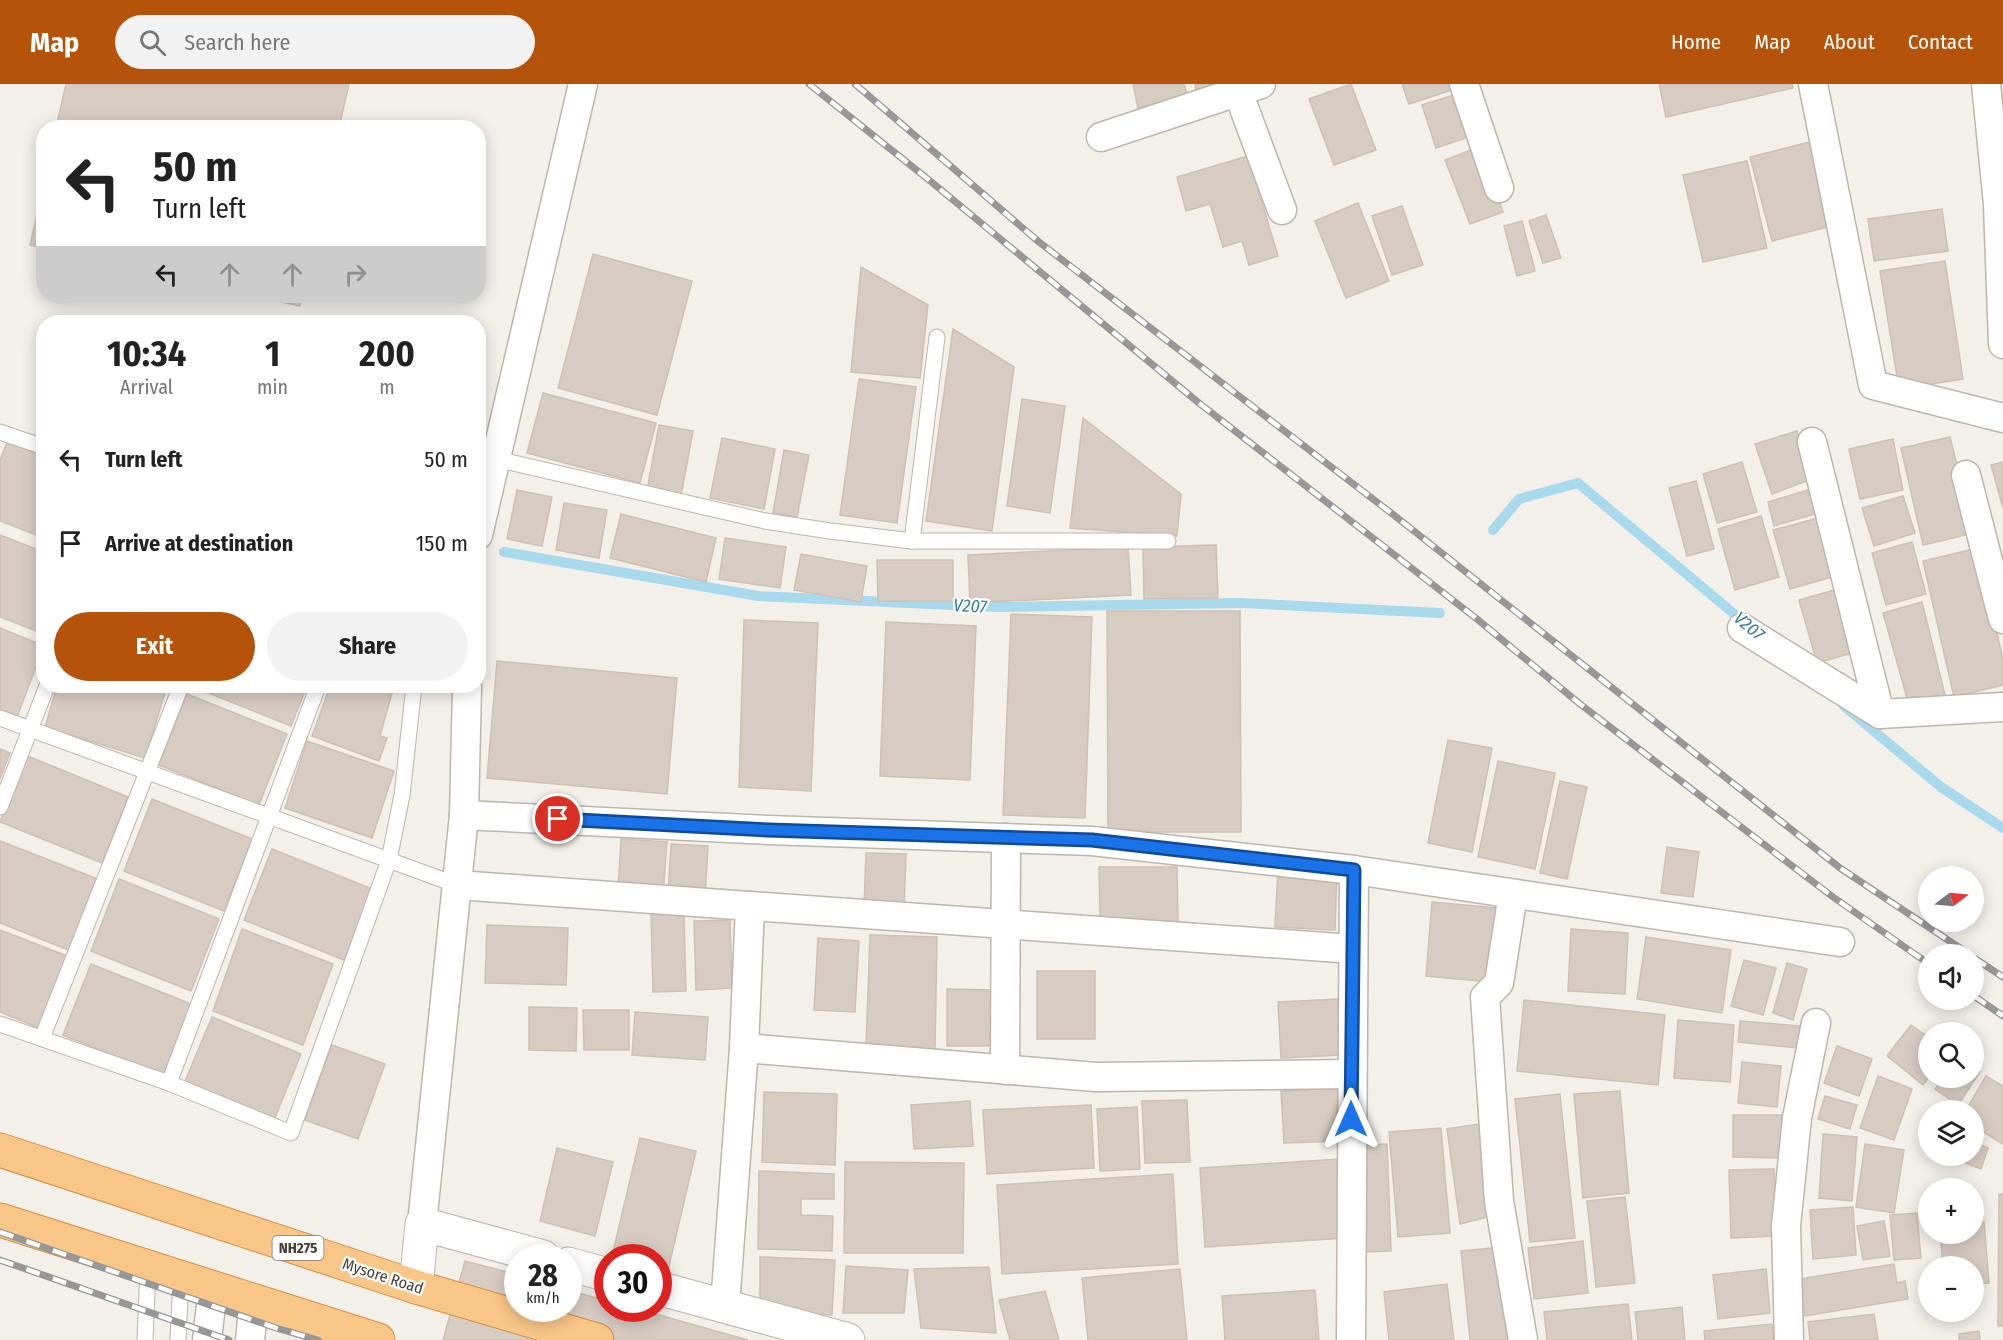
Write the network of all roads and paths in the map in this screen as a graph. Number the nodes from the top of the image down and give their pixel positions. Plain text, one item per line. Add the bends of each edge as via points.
1 (583, 84) edge
2 (1464, 84) edge
3 (1813, 84) edge
4 (1986, 84) edge
5 (1249, 88) edge
6 (1101, 137) dead end
7 (1499, 188) dead end
8 (1282, 210) dead end
9 (937, 337) dead end
10 (2003, 344) edge
11 (2003, 418) edge
12 (0, 432) edge
13 (1812, 442) dead end
14 (36, 444) edge
15 (496, 459) junction
16 (1966, 475) dead end
17 (486, 501) edge
18 (912, 541) junction
19 (1167, 541) dead end
20 (2003, 619) edge
21 (1742, 628) dead end
22 (44, 693) edge
23 (178, 693) edge
24 (315, 693) edge
25 (413, 693) edge
26 (467, 693) edge
27 (2003, 707) edge
28 (1880, 714) junction
29 (0, 718) edge
30 (31, 730) junction
31 (147, 772) junction
32 (0, 807) edge
33 (464, 815) junction
34 (270, 817) junction
35 (1006, 837) junction
36 (389, 861) junction
37 (1354, 870) junction
38 (457, 885) junction
39 (1513, 894) junction
40 (750, 906) junction
41 (1004, 924) junction
42 (1840, 942) dead end
43 (1353, 949) junction
44 (1816, 1023) dead end
45 (0, 1024) edge
46 (42, 1038) junction
47 (744, 1048) junction
48 (1005, 1070) junction
49 (1351, 1074) junction
50 (169, 1083) junction
51 (0, 1150) edge
52 (0, 1220) edge
53 (422, 1224) junction
54 (504, 1246) edge
55 (148, 1268) junction
56 (181, 1278) junction
57 (213, 1287) junction
58 (416, 1287) junction
59 (672, 1292) edge
60 (254, 1301) junction
61 (724, 1306) junction
62 (145, 1340) edge
63 (178, 1340) edge
64 (207, 1340) edge
65 (250, 1340) edge
66 (378, 1340) edge
67 (597, 1340) edge
68 (848, 1340) edge
69 (1351, 1340) edge
70 (1523, 1340) edge
71 (1789, 1340) edge

1 - 15 street
2 - 7 street
3 - 11 street via 1874,385
4 - 10 street via 1998,204
5 - 6 street
5 - 8 street
9 - 18 lane
12 - 14 lane
13 - 28 street
15 - 17 street
15 - 18 lane via 765,521
16 - 20 street
18 - 19 lane
21 - 28 street
22 - 30 lane
23 - 31 lane
24 - 34 lane
25 - 36 lane via 402,795
26 - 33 street
27 - 28 street
29 - 30 lane
30 - 31 lane
30 - 32 lane
31 - 34 lane
31 - 46 lane
33 - 35 street
33 - 38 street
34 - 36 lane
34 - 50 lane
35 - 37 street via 1092,840
35 - 41 street
36 - 38 lane
36 - 50 lane via 291,1133
37 - 39 street
37 - 43 street
38 - 40 street
38 - 53 street
39 - 42 street
39 - 70 street via 1499,983 1485,997 1499,1201
40 - 41 street
40 - 47 street
41 - 43 street
41 - 48 street
43 - 49 street
44 - 71 street via 1797,1118 1786,1226
45 - 46 lane
46 - 50 lane
47 - 48 street
47 - 61 street
48 - 49 street via 1096,1077
49 - 69 street
51 - 58 highway, Mysore Road / NH275
52 - 55 highway
53 - 54 street
53 - 58 street
55 - 56 highway
55 - 62 lane
56 - 57 highway
56 - 63 lane
57 - 60 highway
57 - 64 street
58 - 67 highway, Mysore Road / NH275
59 - 61 street
60 - 65 street
60 - 66 highway
61 - 68 street

